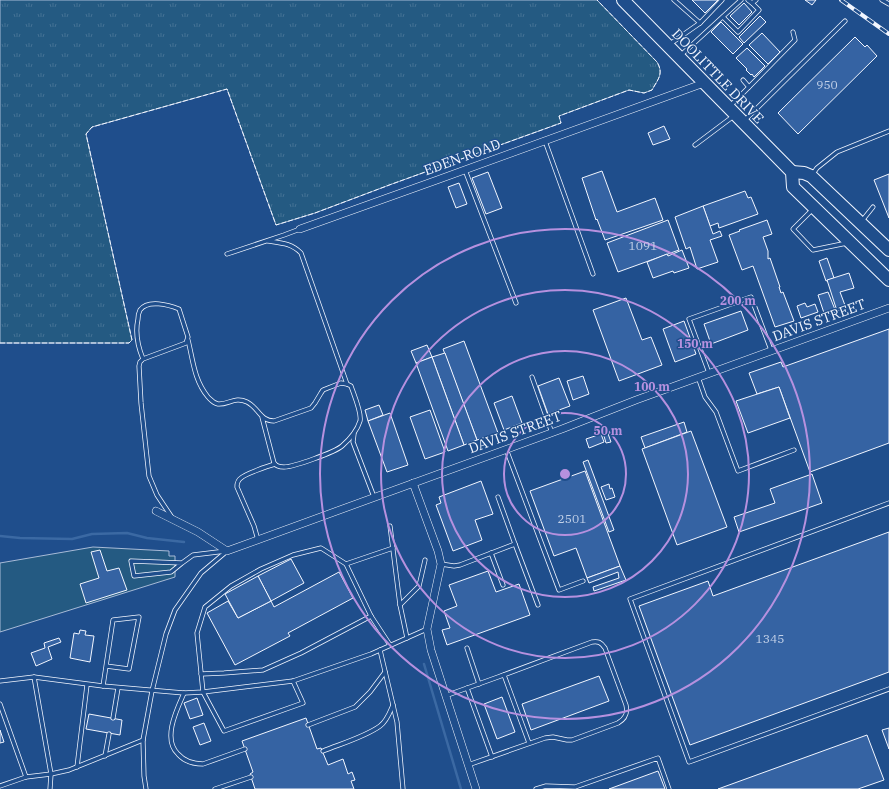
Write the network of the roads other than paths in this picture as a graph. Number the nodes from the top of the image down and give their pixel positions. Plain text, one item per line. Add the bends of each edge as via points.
1 (623, 0) edge
2 (674, 0) edge
3 (722, 0) edge
4 (740, 0) edge
5 (748, 0) edge
6 (756, 0) edge
7 (882, 0) edge
8 (752, 3) junction
9 (889, 4) edge
10 (722, 17) junction
11 (845, 21) dead end
12 (700, 23) junction
13 (793, 32) dead end
14 (667, 46) junction
15 (679, 57) junction
16 (743, 80) dead end
17 (704, 83) junction
18 (749, 86) junction
19 (736, 115) junction
20 (889, 131) edge
21 (545, 141) junction
22 (695, 144) dead end
23 (465, 170) junction
24 (792, 172) junction
25 (811, 176) junction
26 (873, 207) dead end
27 (814, 208) junction
28 (860, 223) junction
29 (300, 229) joint
30 (268, 241) junction
31 (849, 243) junction
32 (889, 250) edge
33 (227, 254) dead end
34 (593, 274) dead end
35 (889, 280) edge
36 (516, 303) dead end
37 (889, 308) edge
38 (188, 340) junction
39 (771, 351) junction
40 (143, 359) junction
41 (709, 374) junction
42 (532, 377) dead end
43 (698, 377) junction
44 (347, 384) junction
45 (262, 417) junction
46 (354, 432) junction
47 (552, 433) junction
48 (506, 449) junction
49 (794, 450) dead end
50 (275, 464) junction
51 (414, 482) junction
52 (374, 497) junction
53 (498, 497) dead end
54 (889, 503) edge
55 (156, 511) dead end
56 (173, 519) junction
57 (390, 526) dead end
58 (258, 540) junction
59 (515, 544) junction
60 (393, 548) junction
61 (227, 551) junction
62 (491, 553) junction
63 (425, 560) dead end
64 (182, 563) junction
65 (346, 564) junction
66 (441, 564) junction
67 (583, 581) dead end
68 (503, 585) dead end
69 (400, 605) junction
70 (538, 605) dead end
71 (372, 616) junction
72 (427, 629) junction
73 (407, 638) junction
74 (390, 646) junction
75 (467, 648) dead end
76 (380, 650) junction
77 (106, 666) junction
78 (385, 672) junction
79 (201, 674) junction
80 (504, 675) junction
81 (34, 677) junction
82 (0, 681) edge
83 (293, 681) junction
84 (479, 684) junction
85 (87, 685) junction
86 (103, 686) junction
87 (118, 688) junction
88 (467, 688) junction
89 (889, 689) edge
90 (152, 691) junction
91 (203, 692) junction
92 (184, 693) junction
93 (445, 696) junction
94 (0, 704) edge
95 (393, 705) junction
96 (112, 718) dead end
97 (308, 725) dead end
98 (110, 734) dead end
99 (143, 740) junction
100 (527, 744) junction
101 (245, 749) dead end
102 (322, 751) dead end
103 (105, 756) junction
104 (492, 757) junction
105 (468, 765) junction
106 (77, 767) junction
107 (51, 774) junction
108 (26, 777) junction
109 (251, 777) dead end
110 (0, 786) edge
111 (50, 789) edge
112 (146, 789) edge
113 (215, 789) edge
114 (403, 789) edge
115 (476, 789) edge
116 (539, 789) edge
117 (669, 789) edge

1 - 14 main road, DOOLITTLE DRIVE
2 - 12 lane
3 - 12 lane
4 - 10 lane
5 - 8 lane
6 - 8 lane
7 - 9 lane
8 - 10 lane via 759,10 738,32
10 - 15 lane
11 - 19 lane
12 - 14 lane
13 - 18 lane via 795,40
14 - 15 main road, DOOLITTLE DRIVE
15 - 17 main road, DOOLITTLE DRIVE
16 - 18 lane
17 - 19 main road, DOOLITTLE DRIVE
17 - 21 street, EDEN ROAD
18 - 19 lane
19 - 22 lane
19 - 24 main road, DOOLITTLE DRIVE
20 - 25 lane via 837,152
21 - 23 street, EDEN ROAD
21 - 34 lane
23 - 29 street, EDEN ROAD
23 - 36 lane
24 - 25 main road via 804,172
24 - 27 main road via 793,187
25 - 28 main road
26 - 28 lane
27 - 31 main road
27 - 31 lane via 794,229 813,250
28 - 32 main road
29 - 30 lane, EDEN ROAD
30 - 33 lane, EDEN ROAD
30 - 44 lane via 288,244 301,253
31 - 35 main road
37 - 39 street, DAVIS STREET
38 - 40 lane
38 - 40 lane via 179,309 160,303 143,307 136,326 136,337
38 - 45 lane via 198,381 213,403 236,400 247,402
39 - 41 street, DAVIS STREET
39 - 41 lane via 751,297 689,319
40 - 56 lane via 139,366 149,476 156,495
41 - 43 street, DAVIS STREET
42 - 47 lane
43 - 47 street, DAVIS STREET
43 - 49 lane via 705,397 716,412 738,471
44 - 45 lane via 341,383 323,390 311,408 274,421
44 - 46 lane via 351,386 361,416
45 - 50 lane
46 - 50 lane via 340,447 320,456 296,465 284,467
46 - 52 lane via 353,442
47 - 48 street, DAVIS STREET
48 - 51 street, DAVIS STREET
48 - 67 lane via 559,590
50 - 58 lane via 241,478 237,483
51 - 52 street, DAVIS STREET
51 - 66 street
52 - 58 street, DAVIS STREET
53 - 59 lane
54 - 89 lane via 630,599 689,762
55 - 56 street
56 - 61 street
57 - 60 lane
58 - 61 street, DAVIS STREET
59 - 62 lane
59 - 70 lane
60 - 65 lane
60 - 69 lane
61 - 64 lane via 193,555
61 - 90 lane via 201,573 175,610 166,634
62 - 66 lane via 460,565
62 - 68 lane
63 - 69 lane via 419,586
64 - 64 lane via 160,562 131,561 134,576 171,572
65 - 71 lane
65 - 79 lane via 321,548 293,554 231,586 205,607 197,633
66 - 72 street
69 - 73 lane
71 - 74 lane
71 - 79 lane via 263,670
72 - 73 lane
72 - 93 street
73 - 74 lane
74 - 76 lane
75 - 84 lane
76 - 78 lane
76 - 83 lane
77 - 77 lane via 113,620 139,617 129,669
77 - 86 lane
78 - 95 lane
78 - 97 lane via 355,707
79 - 91 lane
80 - 84 lane
80 - 100 lane
80 - 100 lane via 597,641 604,648 626,705 626,715 618,723 572,740 553,736
81 - 82 lane
81 - 85 lane
81 - 107 lane
83 - 91 lane
83 - 91 lane via 303,703 224,731
84 - 88 lane
85 - 86 lane
85 - 106 lane
86 - 87 lane
87 - 90 lane
87 - 96 lane
88 - 93 lane
88 - 104 lane
90 - 92 lane
90 - 99 lane
91 - 92 lane
92 - 101 lane via 171,732 173,748 180,758 187,762 203,764
93 - 105 street
94 - 108 lane
95 - 102 lane via 381,726
95 - 114 lane
98 - 103 lane
99 - 103 lane
99 - 112 lane
100 - 104 lane
103 - 106 lane
104 - 105 lane
105 - 115 street
106 - 107 lane
107 - 108 lane
107 - 111 lane
108 - 110 lane
109 - 113 lane
116 - 117 lane via 546,786 575,787 658,758

